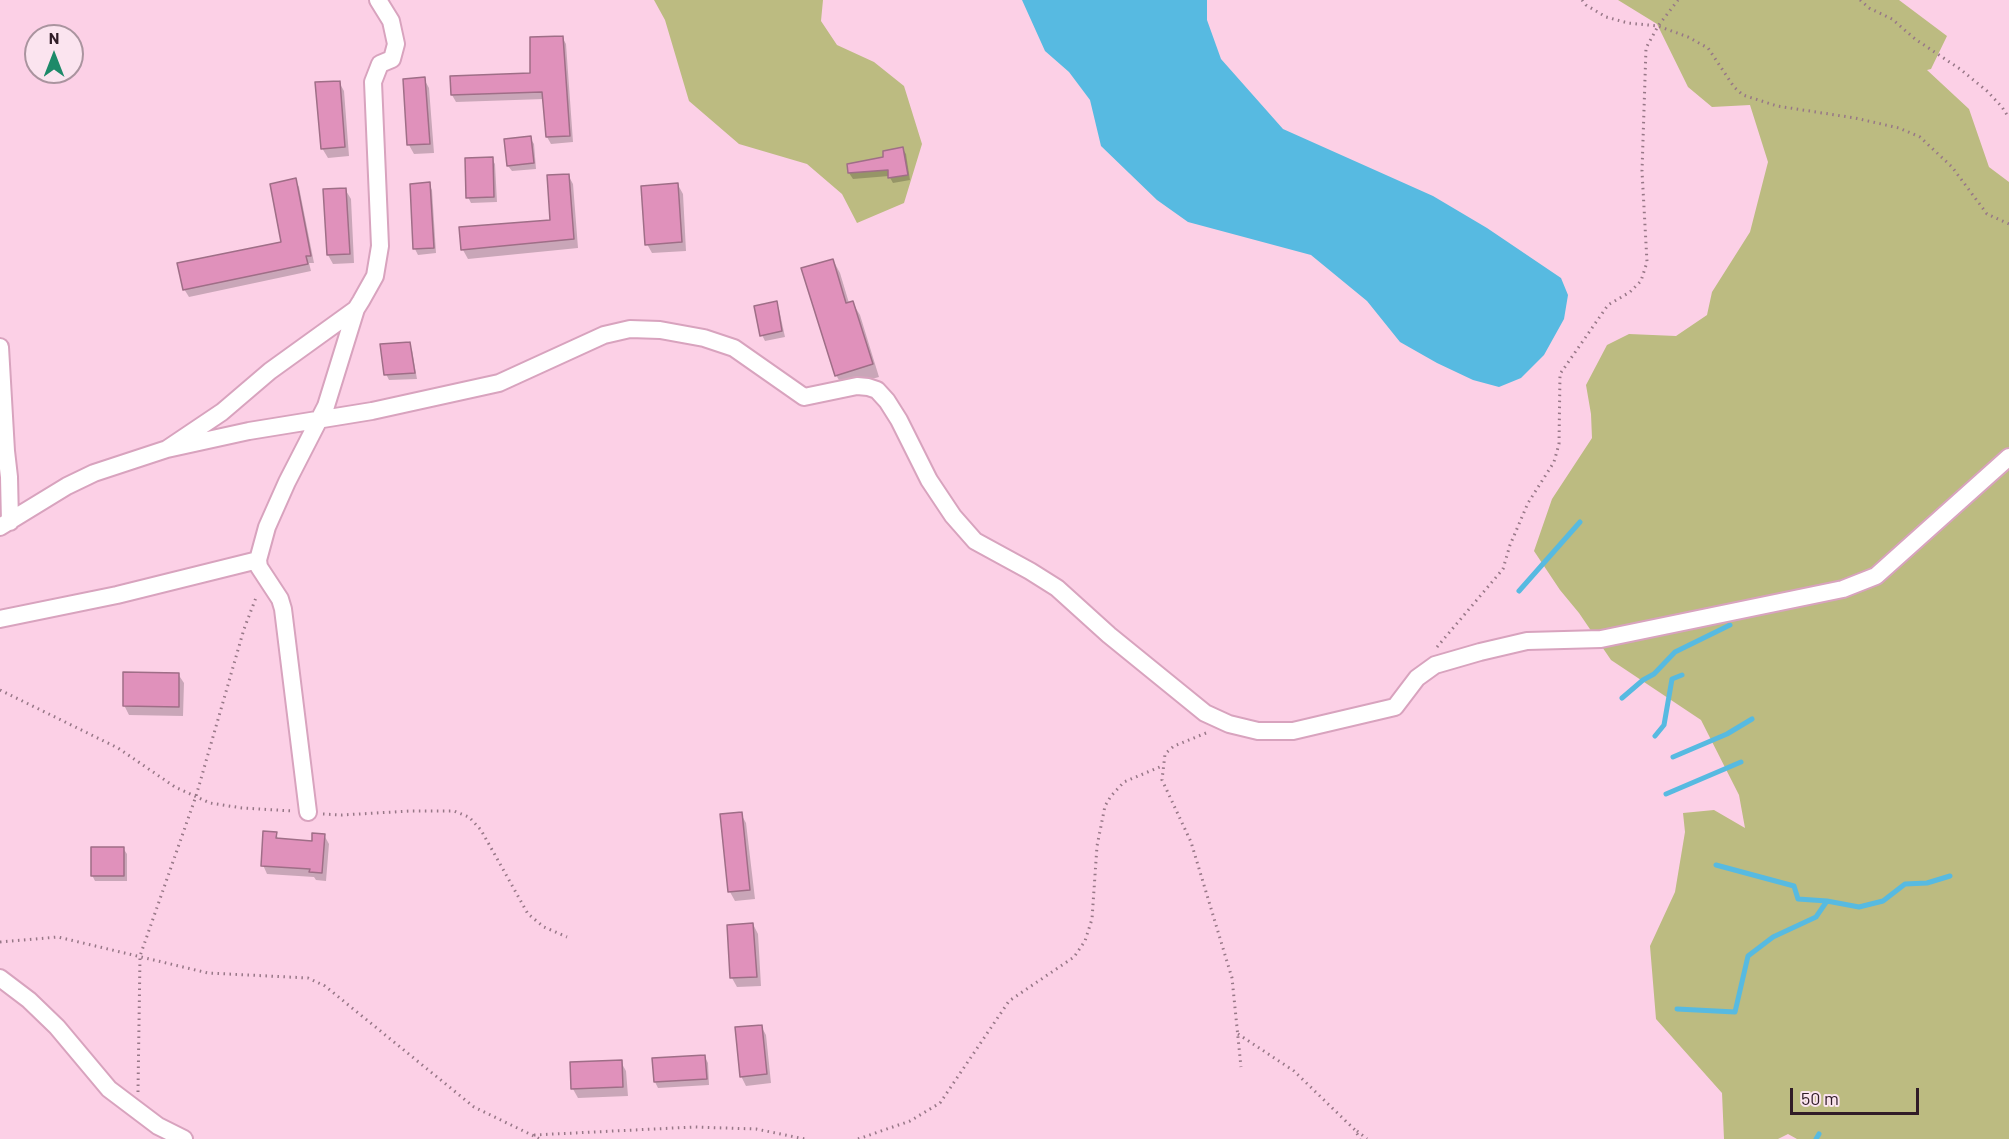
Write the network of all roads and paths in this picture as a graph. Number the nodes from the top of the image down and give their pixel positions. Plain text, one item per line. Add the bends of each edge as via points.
1 (378, 0) edge
2 (1582, 0) edge
3 (1678, 0) edge
4 (1860, 0) edge
5 (1658, 26) junction
6 (2009, 118) edge
7 (2009, 224) edge
8 (356, 309) junction
9 (0, 348) edge
10 (321, 418) junction
11 (167, 449) junction
12 (2009, 457) edge
13 (5, 525) edge
14 (258, 560) junction
15 (264, 577) junction
16 (0, 620) edge
17 (1437, 647) dead end
18 (1214, 732) dead end
19 (1162, 766) junction
20 (308, 812) dead end
21 (0, 942) edge
22 (140, 956) junction
23 (0, 978) edge
24 (1238, 1034) junction
25 (1241, 1067) dead end
26 (138, 1111) junction
27 (1355, 1130) junction
28 (532, 1135) junction
29 (184, 1139) edge
30 (540, 1139) edge
31 (805, 1139) edge
32 (858, 1139) edge
33 (1360, 1139) edge
34 (1367, 1139) edge

1 - 8 street via 391,21 396,44 392,59 380,64 373,82 380,246 375,276
2 - 5 path via 1606,17
3 - 5 path
4 - 6 path via 1960,69 1987,91
5 - 7 path via 1708,48 1743,95 1777,106 1899,128 1920,137 1952,167 1987,214
5 - 17 path via 1646,48 1645,60 1642,171 1647,262 1641,281 1608,304 1560,374 1559,444 1554,462 1528,503 1503,569
8 - 10 street
8 - 11 street via 270,371 222,412
9 - 13 street
10 - 11 street
10 - 12 street via 500,383 604,336 630,330 660,330 735,348 804,397 856,386 877,390 899,420 929,480 975,541 1057,588 1205,713 1258,731 1293,731 1395,707 1417,678 1435,665 1480,652 1527,641 1601,639 1843,589 1876,576
10 - 14 street via 267,527
11 - 13 street via 94,473
14 - 15 street
14 - 16 street
15 - 20 street via 283,609
15 - 22 path via 244,629 196,796
18 - 19 path via 1174,746 1165,754
19 - 24 path via 1162,780 1191,842 1232,978
19 - 32 path via 1124,782 1105,806 1097,846 1092,919 1085,941 1074,957 1009,1001 940,1103 910,1121
21 - 22 path via 58,937
22 - 26 path
22 - 28 path via 208,973 308,978 325,986 474,1107
23 - 26 street via 29,1000 109,1089
24 - 25 path
24 - 27 path via 1294,1071
26 - 29 street
27 - 33 path
27 - 34 path
28 - 30 path
28 - 31 path via 694,1127 756,1129

